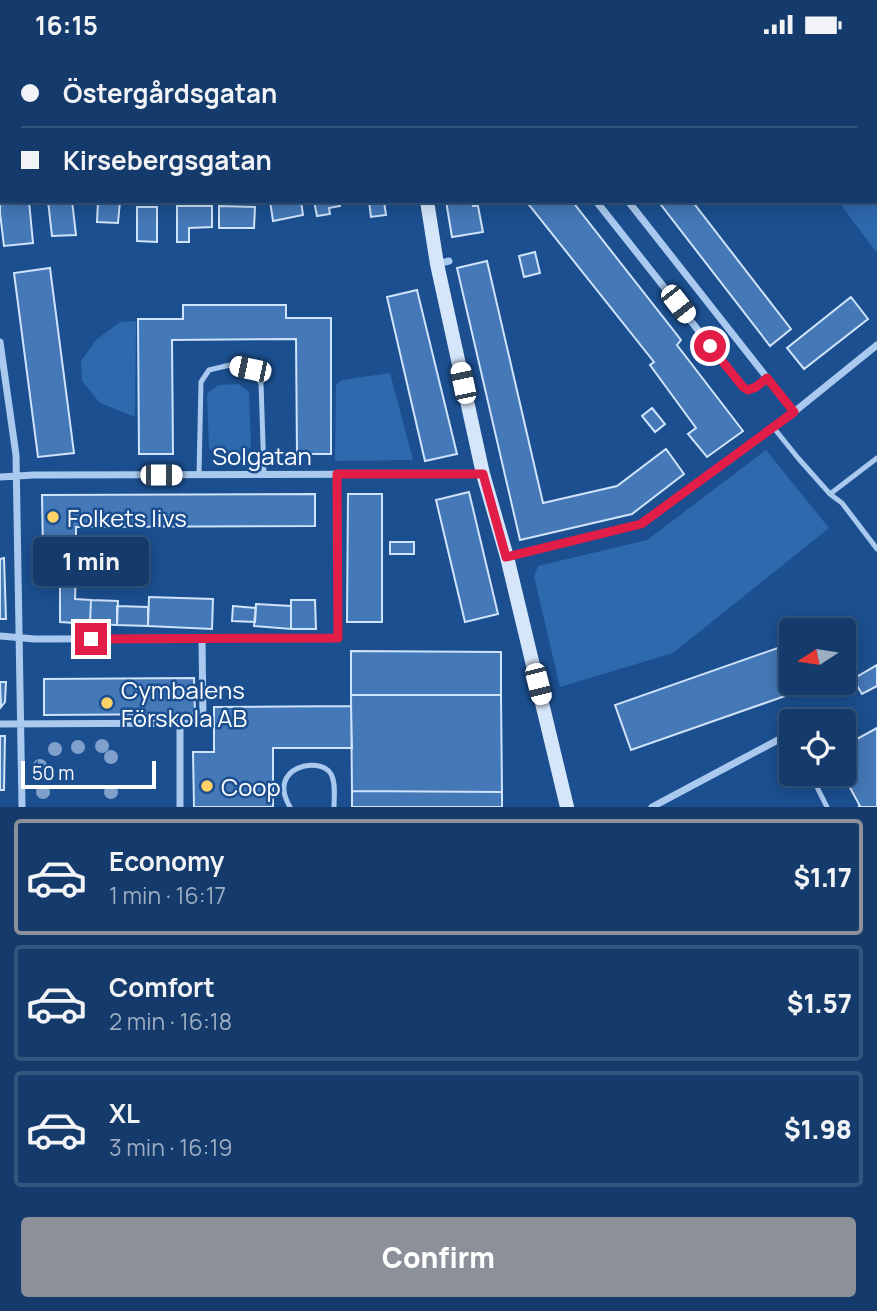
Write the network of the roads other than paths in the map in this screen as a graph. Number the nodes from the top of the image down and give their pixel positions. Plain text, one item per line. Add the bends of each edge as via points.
1 (428, 203) edge
2 (598, 203) edge
3 (630, 203) edge
4 (0, 342) edge
5 (877, 345) edge
6 (767, 378) junction
7 (794, 412) junction
8 (773, 427) junction
9 (877, 458) edge
10 (264, 474) junction
11 (337, 474) junction
12 (483, 474) junction
13 (199, 475) junction
14 (0, 477) edge
15 (17, 477) junction
16 (830, 494) junction
17 (877, 549) edge
18 (506, 557) junction
19 (0, 636) edge
20 (20, 637) junction
21 (202, 638) junction
22 (180, 723) junction
23 (0, 724) edge
24 (21, 724) junction
25 (779, 741) edge
26 (816, 786) edge
27 (22, 807) edge
28 (180, 807) edge
29 (290, 807) edge
30 (334, 807) edge
31 (567, 807) edge
32 (652, 807) edge
33 (827, 807) edge

1 - 12 street
2 - 6 street via 743,387 748,390
3 - 6 street
4 - 15 street
5 - 7 street
6 - 7 street
7 - 8 street
8 - 16 lane
8 - 18 street via 641,524
9 - 16 lane
10 - 11 street, Solgatan
10 - 13 street, Solgatan
10 - 13 lane via 261,383 250,369 230,365 209,370 201,382
11 - 12 street, Solgatan
11 - 21 street via 338,638
12 - 18 street
13 - 15 street, Solgatan
14 - 15 street, Solgatan
15 - 20 street
16 - 17 lane
18 - 31 street
19 - 20 street
20 - 21 street
20 - 24 street
21 - 22 street via 203,723
22 - 24 street
22 - 28 street
23 - 24 street
24 - 27 street
25 - 32 street
26 - 33 lane
29 - 30 lane via 283,789 285,777 293,769 316,766 331,775

